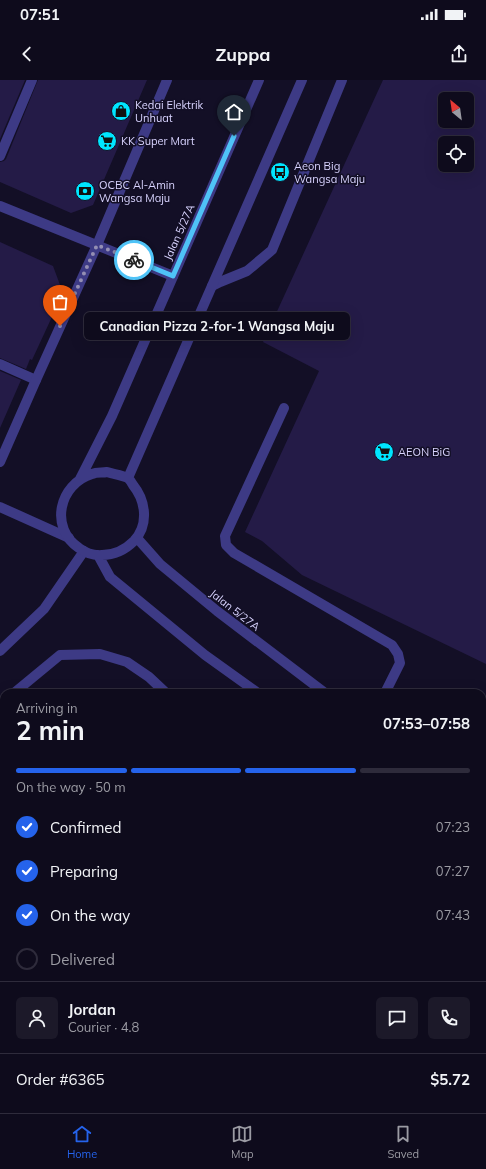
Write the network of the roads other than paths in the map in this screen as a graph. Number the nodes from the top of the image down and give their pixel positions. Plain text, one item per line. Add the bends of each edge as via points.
1 (32, 80) edge
2 (167, 80) edge
3 (258, 80) edge
4 (302, 80) edge
5 (342, 80) edge
6 (0, 156) edge
7 (0, 206) edge
8 (97, 245) junction
9 (173, 276) junction
10 (212, 286) junction
11 (0, 364) edge
12 (36, 380) junction
13 (284, 408) dead end
14 (0, 462) edge
15 (128, 478) junction
16 (80, 479) junction
17 (0, 508) edge
18 (69, 538) junction
19 (137, 538) junction
20 (84, 551) junction
21 (98, 555) junction
22 (0, 651) edge
23 (19, 689) edge
24 (162, 689) edge
25 (252, 689) edge
26 (320, 689) edge
27 (387, 689) edge

1 - 6 street
2 - 8 street
3 - 9 street, Jalan 5/27A
4 - 10 street
5 - 10 street via 272,250 247,271
7 - 8 street
8 - 9 street
8 - 12 street
9 - 16 street, Jalan 5/27A via 112,416
10 - 15 street
11 - 12 street
12 - 14 street
13 - 27 street via 225,536 226,545 234,553 392,645 400,663
15 - 16 street via 107,472 93,473
15 - 19 street via 144,503 145,515
16 - 18 street via 70,488 61,513 62,526
17 - 18 street
18 - 20 street
19 - 21 street via 120,552
19 - 26 street, Jalan 5/27A via 160,564
20 - 21 street
20 - 22 street via 44,609
21 - 25 street via 110,577 205,655
23 - 24 street via 60,655 100,654 127,662

